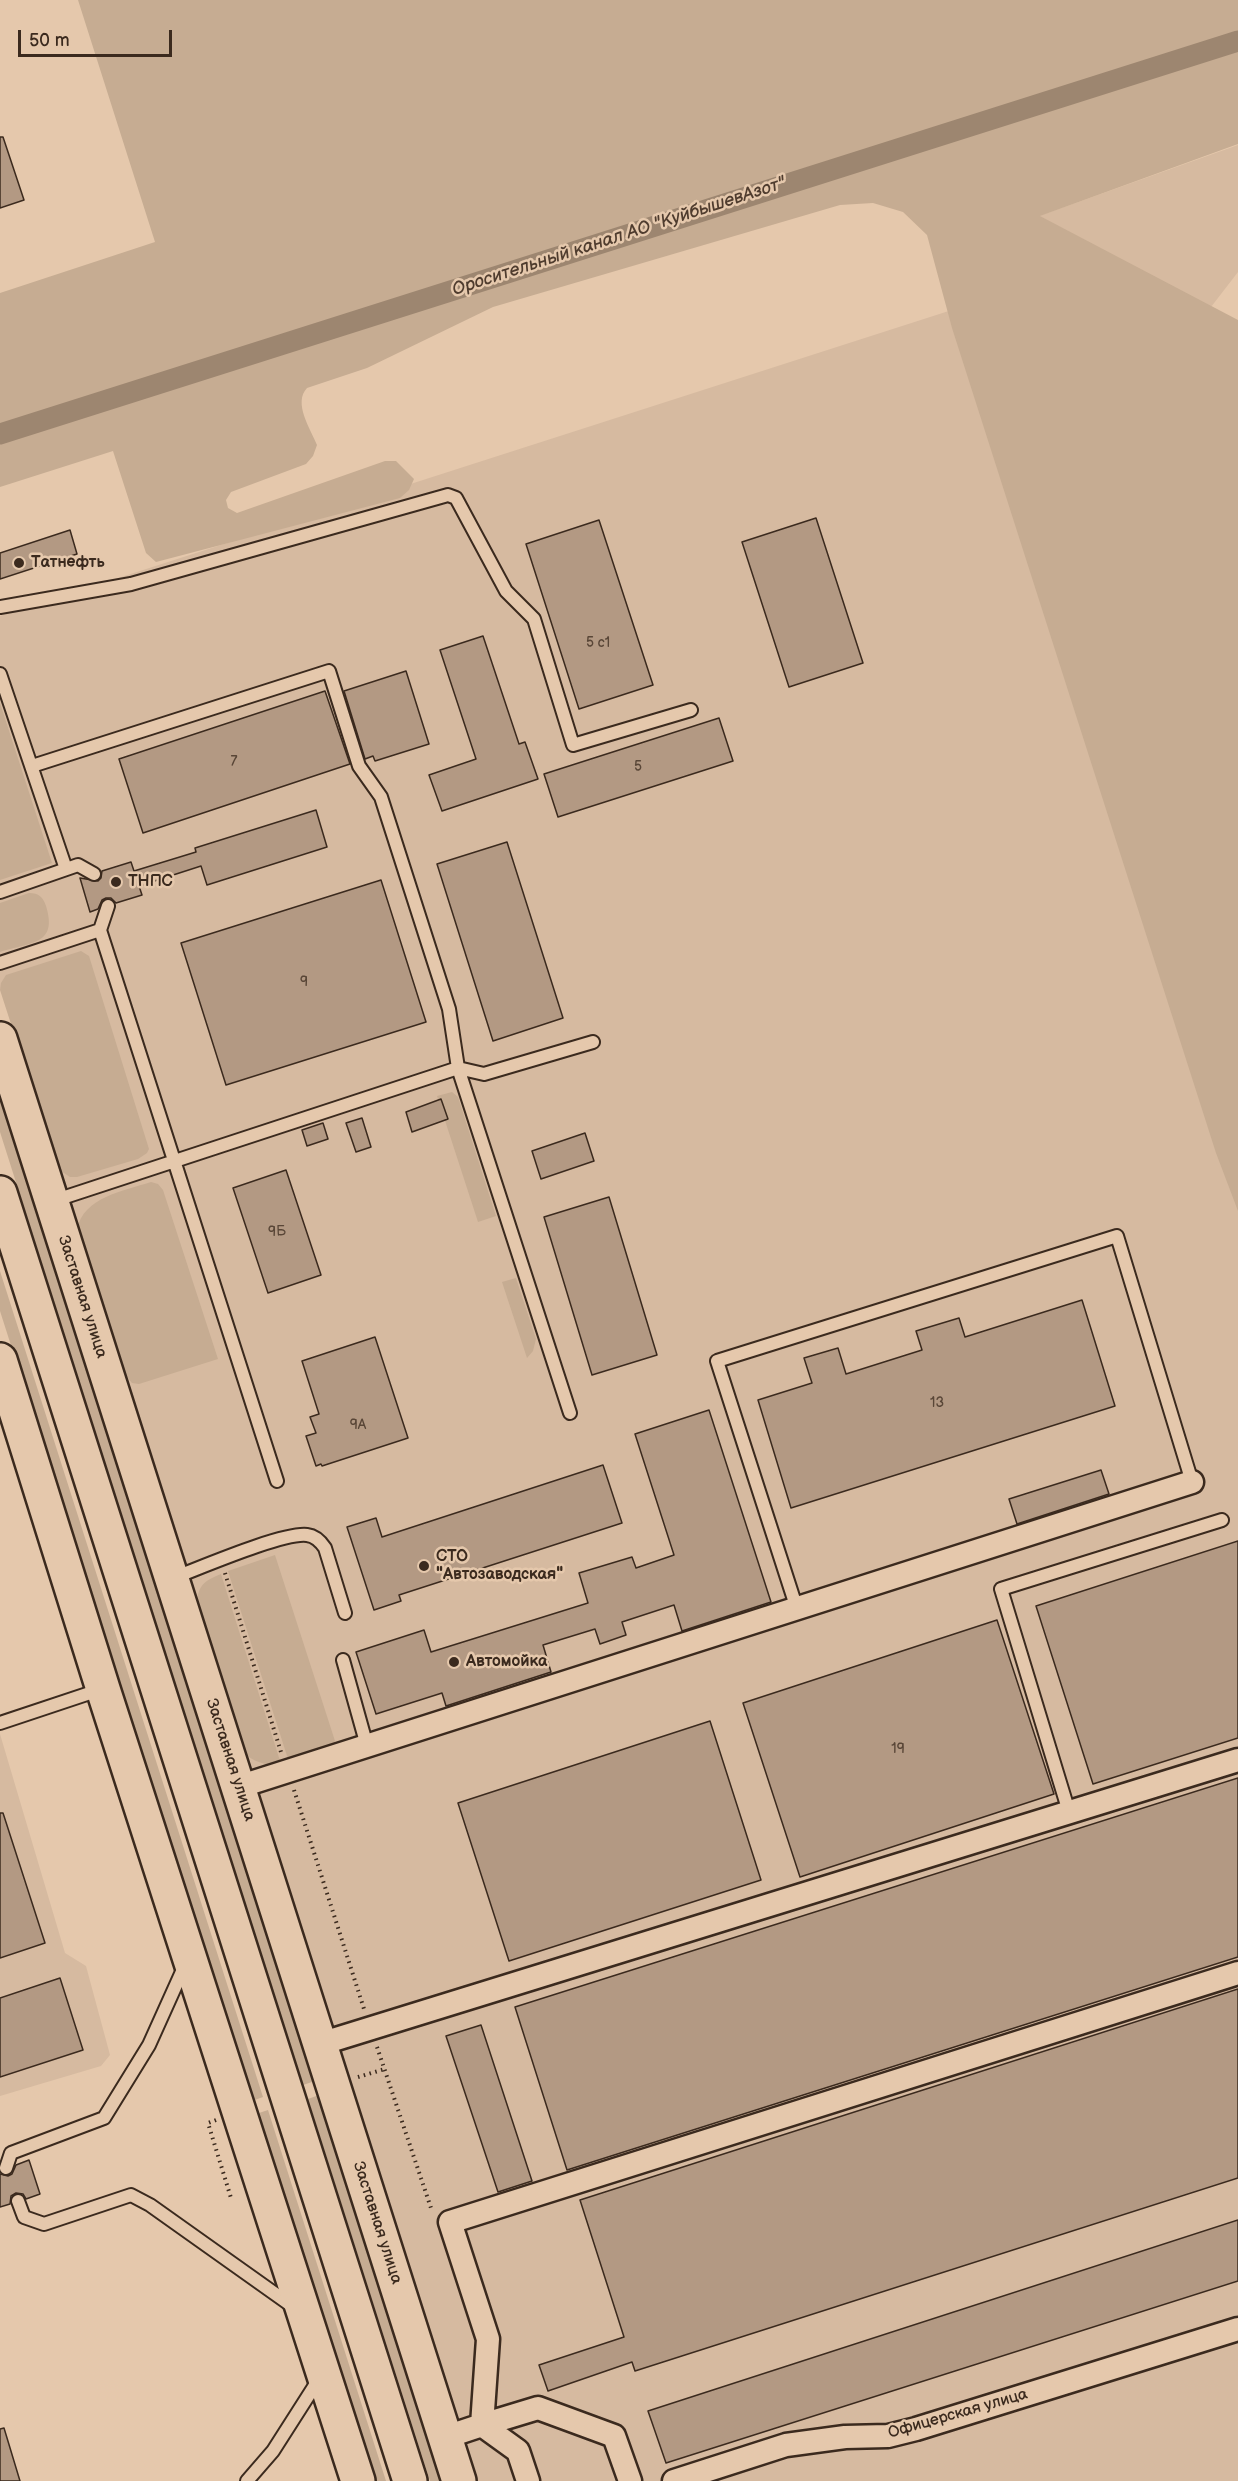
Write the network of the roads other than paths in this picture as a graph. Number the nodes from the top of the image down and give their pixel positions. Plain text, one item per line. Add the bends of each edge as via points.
1 (0, 607) edge
2 (0, 674) edge
3 (691, 710) dead end
4 (32, 766) junction
5 (66, 869) junction
6 (94, 874) dead end
7 (0, 892) edge
8 (108, 906) dead end
9 (100, 930) junction
10 (0, 963) edge
11 (0, 1039) edge
12 (593, 1042) dead end
13 (458, 1068) junction
14 (174, 1161) junction
15 (0, 1193) edge
16 (52, 1202) junction
17 (0, 1360) edge
18 (570, 1413) dead end
19 (277, 1481) dead end
20 (1192, 1482) joint
21 (1222, 1520) dead end
22 (172, 1578) junction
23 (797, 1608) junction
24 (345, 1613) dead end
25 (343, 1660) dead end
26 (103, 1689) junction
27 (0, 1723) edge
28 (368, 1746) junction
29 (1238, 1760) edge
30 (238, 1787) junction
31 (1069, 1812) junction
32 (189, 1955) junction
33 (1238, 1973) edge
34 (320, 2044) junction
35 (6, 2168) dead end
36 (18, 2201) dead end
37 (304, 2315) junction
38 (1238, 2329) edge
39 (323, 2373) junction
40 (482, 2426) junction
41 (446, 2437) junction
42 (247, 2481) edge
43 (358, 2481) edge
44 (410, 2481) edge
45 (459, 2481) edge
46 (528, 2481) edge
47 (630, 2481) edge
48 (674, 2481) edge

1 - 3 lane via 131,584 448,495 456,498 506,591 534,620 573,745
2 - 4 lane
4 - 5 lane
4 - 13 lane via 329,671 359,766 381,797 449,1009
5 - 6 lane via 78,865
5 - 7 lane
8 - 9 lane
9 - 10 lane
9 - 14 lane
11 - 16 main road, Заставная улица
12 - 13 lane via 484,1074
13 - 14 lane
13 - 18 lane
14 - 16 lane
14 - 19 lane
15 - 44 main road
16 - 22 main road, Заставная улица
17 - 26 main road
20 - 23 street
20 - 23 lane via 1118,1236 717,1361
21 - 31 lane via 1001,1589
22 - 24 lane via 285,1538 309,1535 325,1548
22 - 30 main road, Заставная улица
23 - 28 street
25 - 28 lane
26 - 27 lane
26 - 32 main road
28 - 30 street
29 - 31 street
30 - 34 main road, Заставная улица
31 - 34 street
32 - 35 lane via 148,2045 104,2118 11,2153
32 - 37 main road
33 - 40 street via 450,2222 488,2339
34 - 41 main road, Заставная улица
36 - 37 lane via 24,2217 44,2224 131,2195
37 - 39 main road
38 - 48 street, Офицерская улица via 916,2429 888,2436 786,2445
39 - 42 lane via 273,2451
39 - 43 main road
40 - 41 street
40 - 46 street via 518,2451
40 - 47 street via 538,2408 614,2436
41 - 45 main road, Заставная улица

